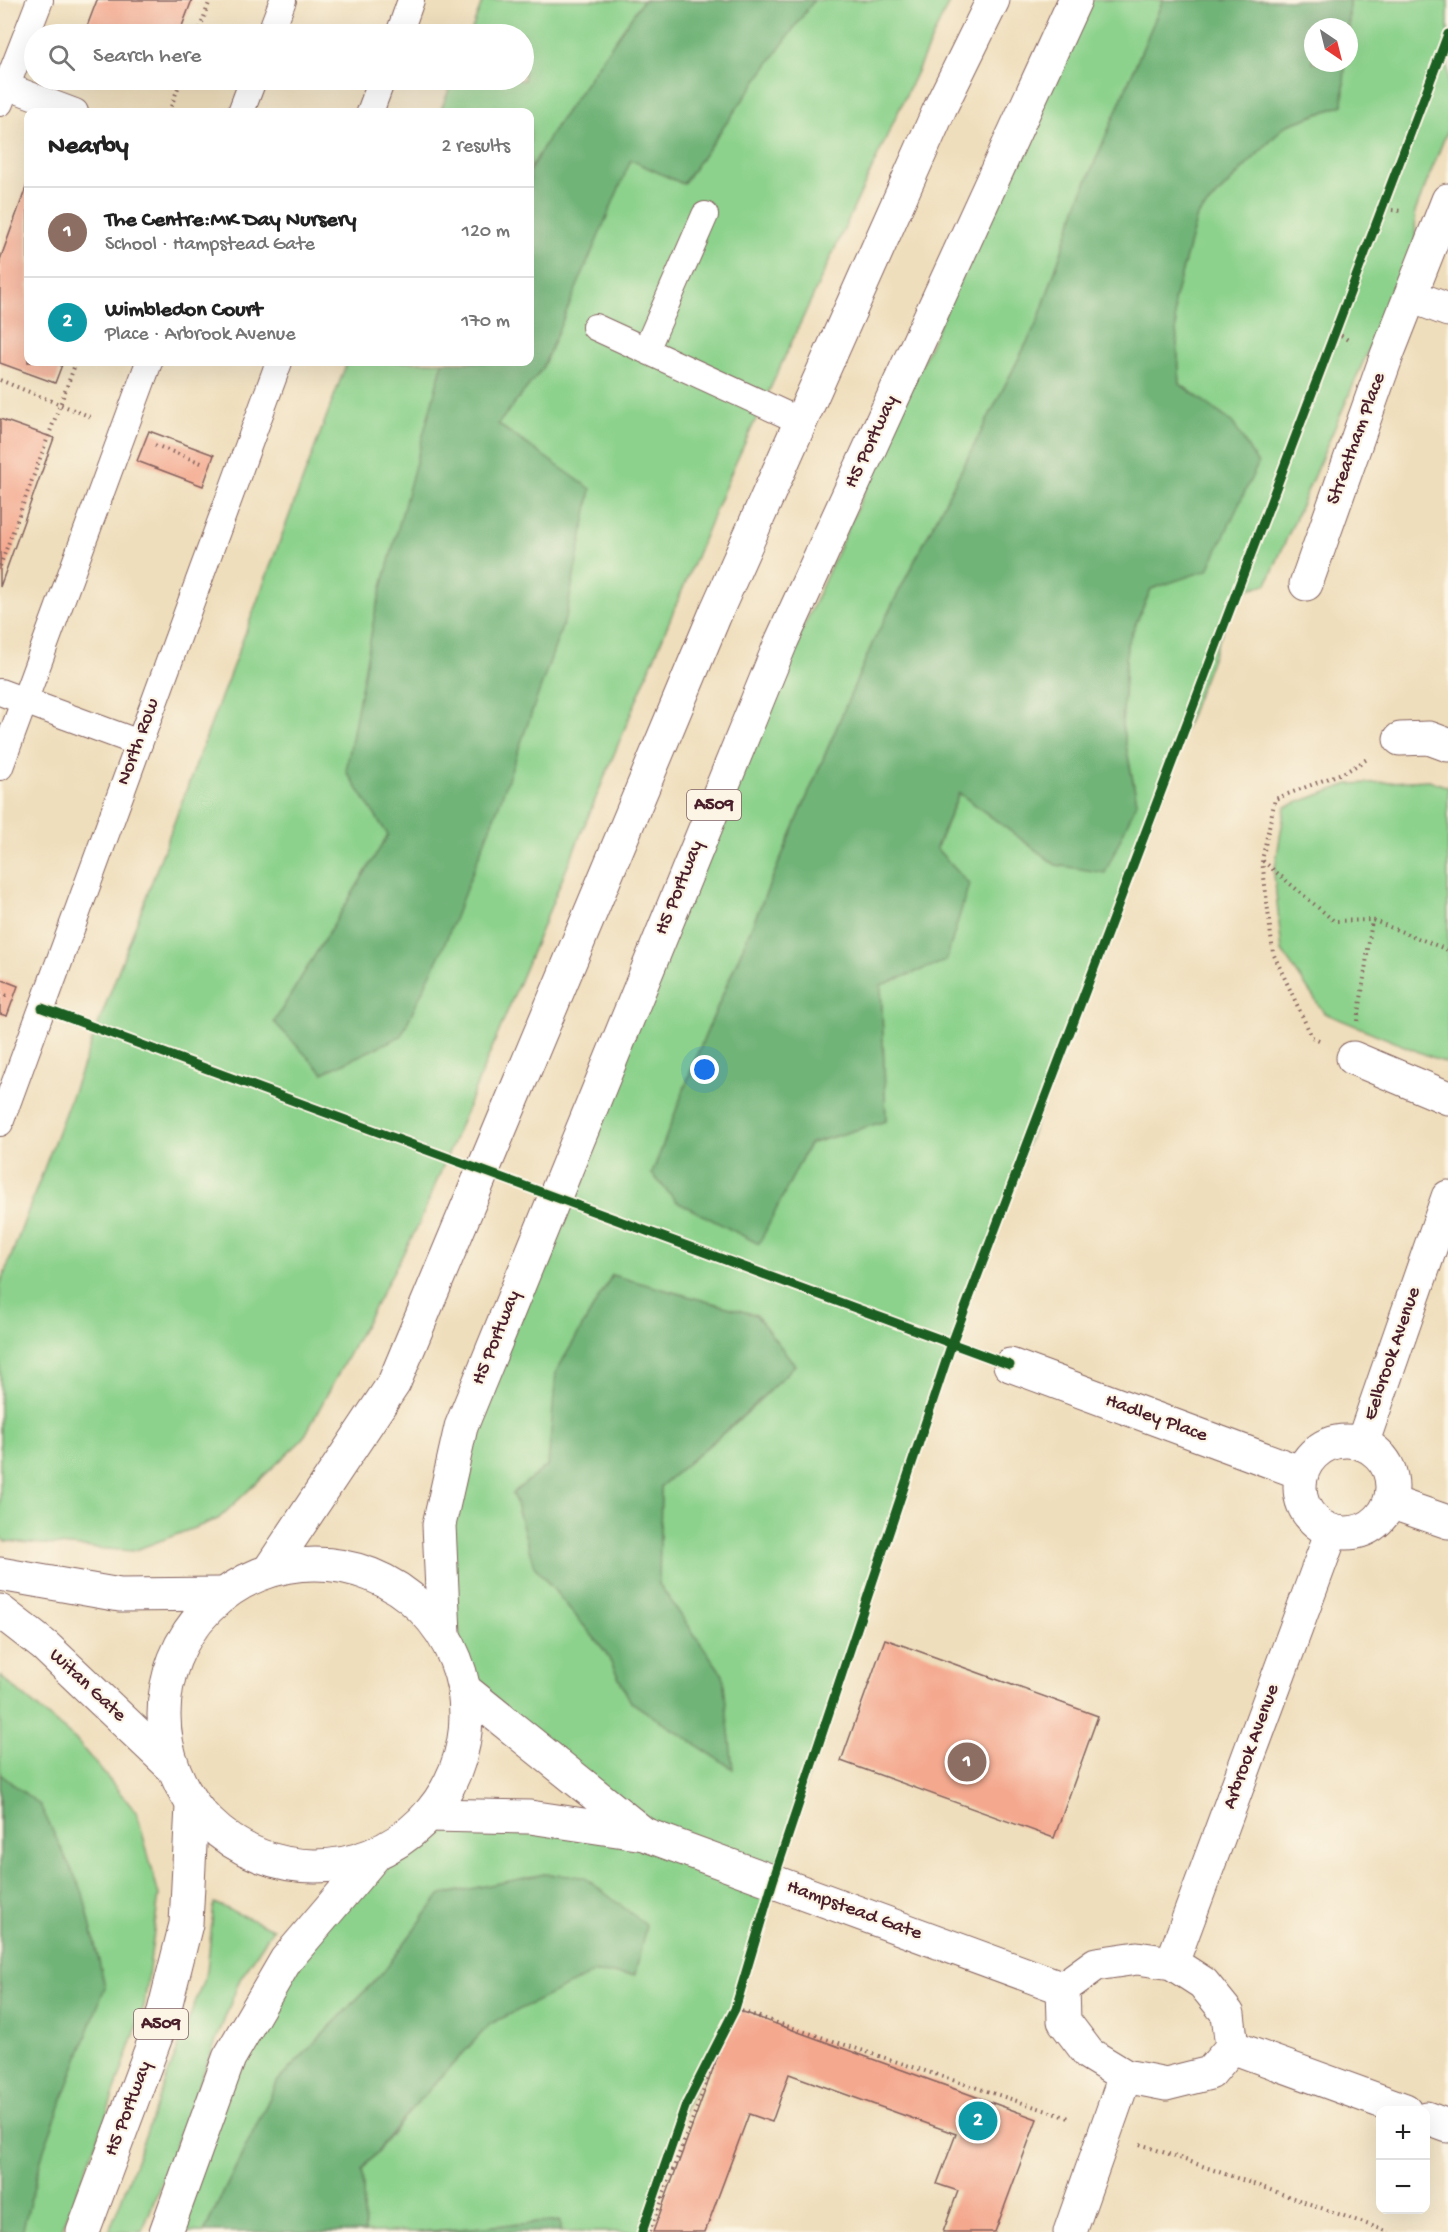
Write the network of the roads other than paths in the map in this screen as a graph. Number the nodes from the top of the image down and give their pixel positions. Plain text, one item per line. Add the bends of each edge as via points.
1 (40, 0) edge
2 (283, 0) edge
3 (411, 0) edge
4 (993, 0) edge
5 (1075, 0) edge
6 (31, 24) edge
7 (274, 24) edge
8 (403, 24) edge
9 (24, 41) edge
10 (250, 90) edge
11 (378, 90) edge
12 (3, 94) edge
13 (59, 108) edge
14 (243, 108) edge
15 (372, 108) edge
16 (1448, 200) edge
17 (705, 215) dead end
18 (1411, 296) junction
19 (1448, 310) edge
20 (595, 327) dead end
21 (646, 350) junction
22 (148, 366) edge
23 (278, 366) edge
24 (800, 421) junction
25 (1306, 584) dead end
26 (0, 692) edge
27 (24, 701) junction
28 (1400, 739) road end
29 (139, 743) junction
30 (1448, 745) edge
31 (0, 767) edge
32 (1353, 1058) road end
33 (1448, 1098) edge
34 (0, 1123) edge
35 (1448, 1197) edge
36 (1010, 1365) dead end
37 (1362, 1444) junction
38 (1302, 1473) junction
39 (1390, 1502) junction
40 (1448, 1522) edge
41 (1332, 1531) junction
42 (270, 1569) junction
43 (0, 1574) edge
44 (221, 1594) junction
45 (0, 1611) edge
46 (444, 1634) junction
47 (465, 1690) junction
48 (170, 1764) junction
49 (192, 1806) junction
50 (430, 1815) junction
51 (644, 1834) junction
52 (377, 1853) junction
53 (1172, 1963) junction
54 (1063, 1988) junction
55 (1232, 2047) junction
56 (1125, 2076) junction
57 (1394, 2106) edge
58 (1430, 2120) edge
59 (1448, 2126) edge
60 (83, 2232) edge
61 (166, 2232) edge
62 (1070, 2232) edge

1 - 6 lane
2 - 7 lane
3 - 8 lane
4 - 24 main road via 941,105
5 - 46 main road, H5 Portway / A509 via 782,639 461,1427 439,1525
9 - 12 lane
10 - 14 lane
11 - 15 lane
12 - 13 lane
16 - 18 main road, Streatham Place
17 - 21 lane
18 - 19 main road
18 - 25 main road, Streatham Place
20 - 21 lane
21 - 24 lane
22 - 27 lane
23 - 29 lane, North Row
24 - 42 main road via 711,623 394,1383
26 - 27 lane
27 - 29 lane
27 - 31 lane
28 - 30 main road via 1429,738
29 - 34 lane, North Row
32 - 33 main road
35 - 37 main road, Eelbrook Avenue
36 - 38 main road, Hadley Place
37 - 38 main road via 1347,1441 1319,1449
37 - 39 main road via 1375,1451 1390,1474
38 - 41 main road via 1302,1502 1319,1524
39 - 40 main road
39 - 41 main road via 1383,1514 1360,1531
41 - 53 main road, Arbrook Avenue
42 - 44 main road
42 - 46 main road via 320,1563 368,1572 412,1597
43 - 44 main road via 120,1594
44 - 48 main road via 189,1629 168,1671 162,1718
45 - 48 main road, Witan Gate via 45,1646
46 - 47 main road
47 - 50 main road via 466,1735 454,1777
47 - 51 main road, Hampstead Gate
48 - 49 main road
49 - 52 main road via 229,1841 276,1862 327,1867
49 - 60 main road, H5 Portway / A509 via 186,1924 161,2023
50 - 51 main road, Hampstead Gate via 530,1816
50 - 52 main road via 405,1837
51 - 54 main road, Hampstead Gate
52 - 61 main road via 286,1960 229,2058
53 - 54 main road via 1137,1958 1096,1964
53 - 55 main road via 1203,1983 1228,2014
54 - 56 main road via 1064,2021 1089,2054
55 - 56 main road via 1210,2073 1166,2084
55 - 57 main road
56 - 62 main road
58 - 59 main road

